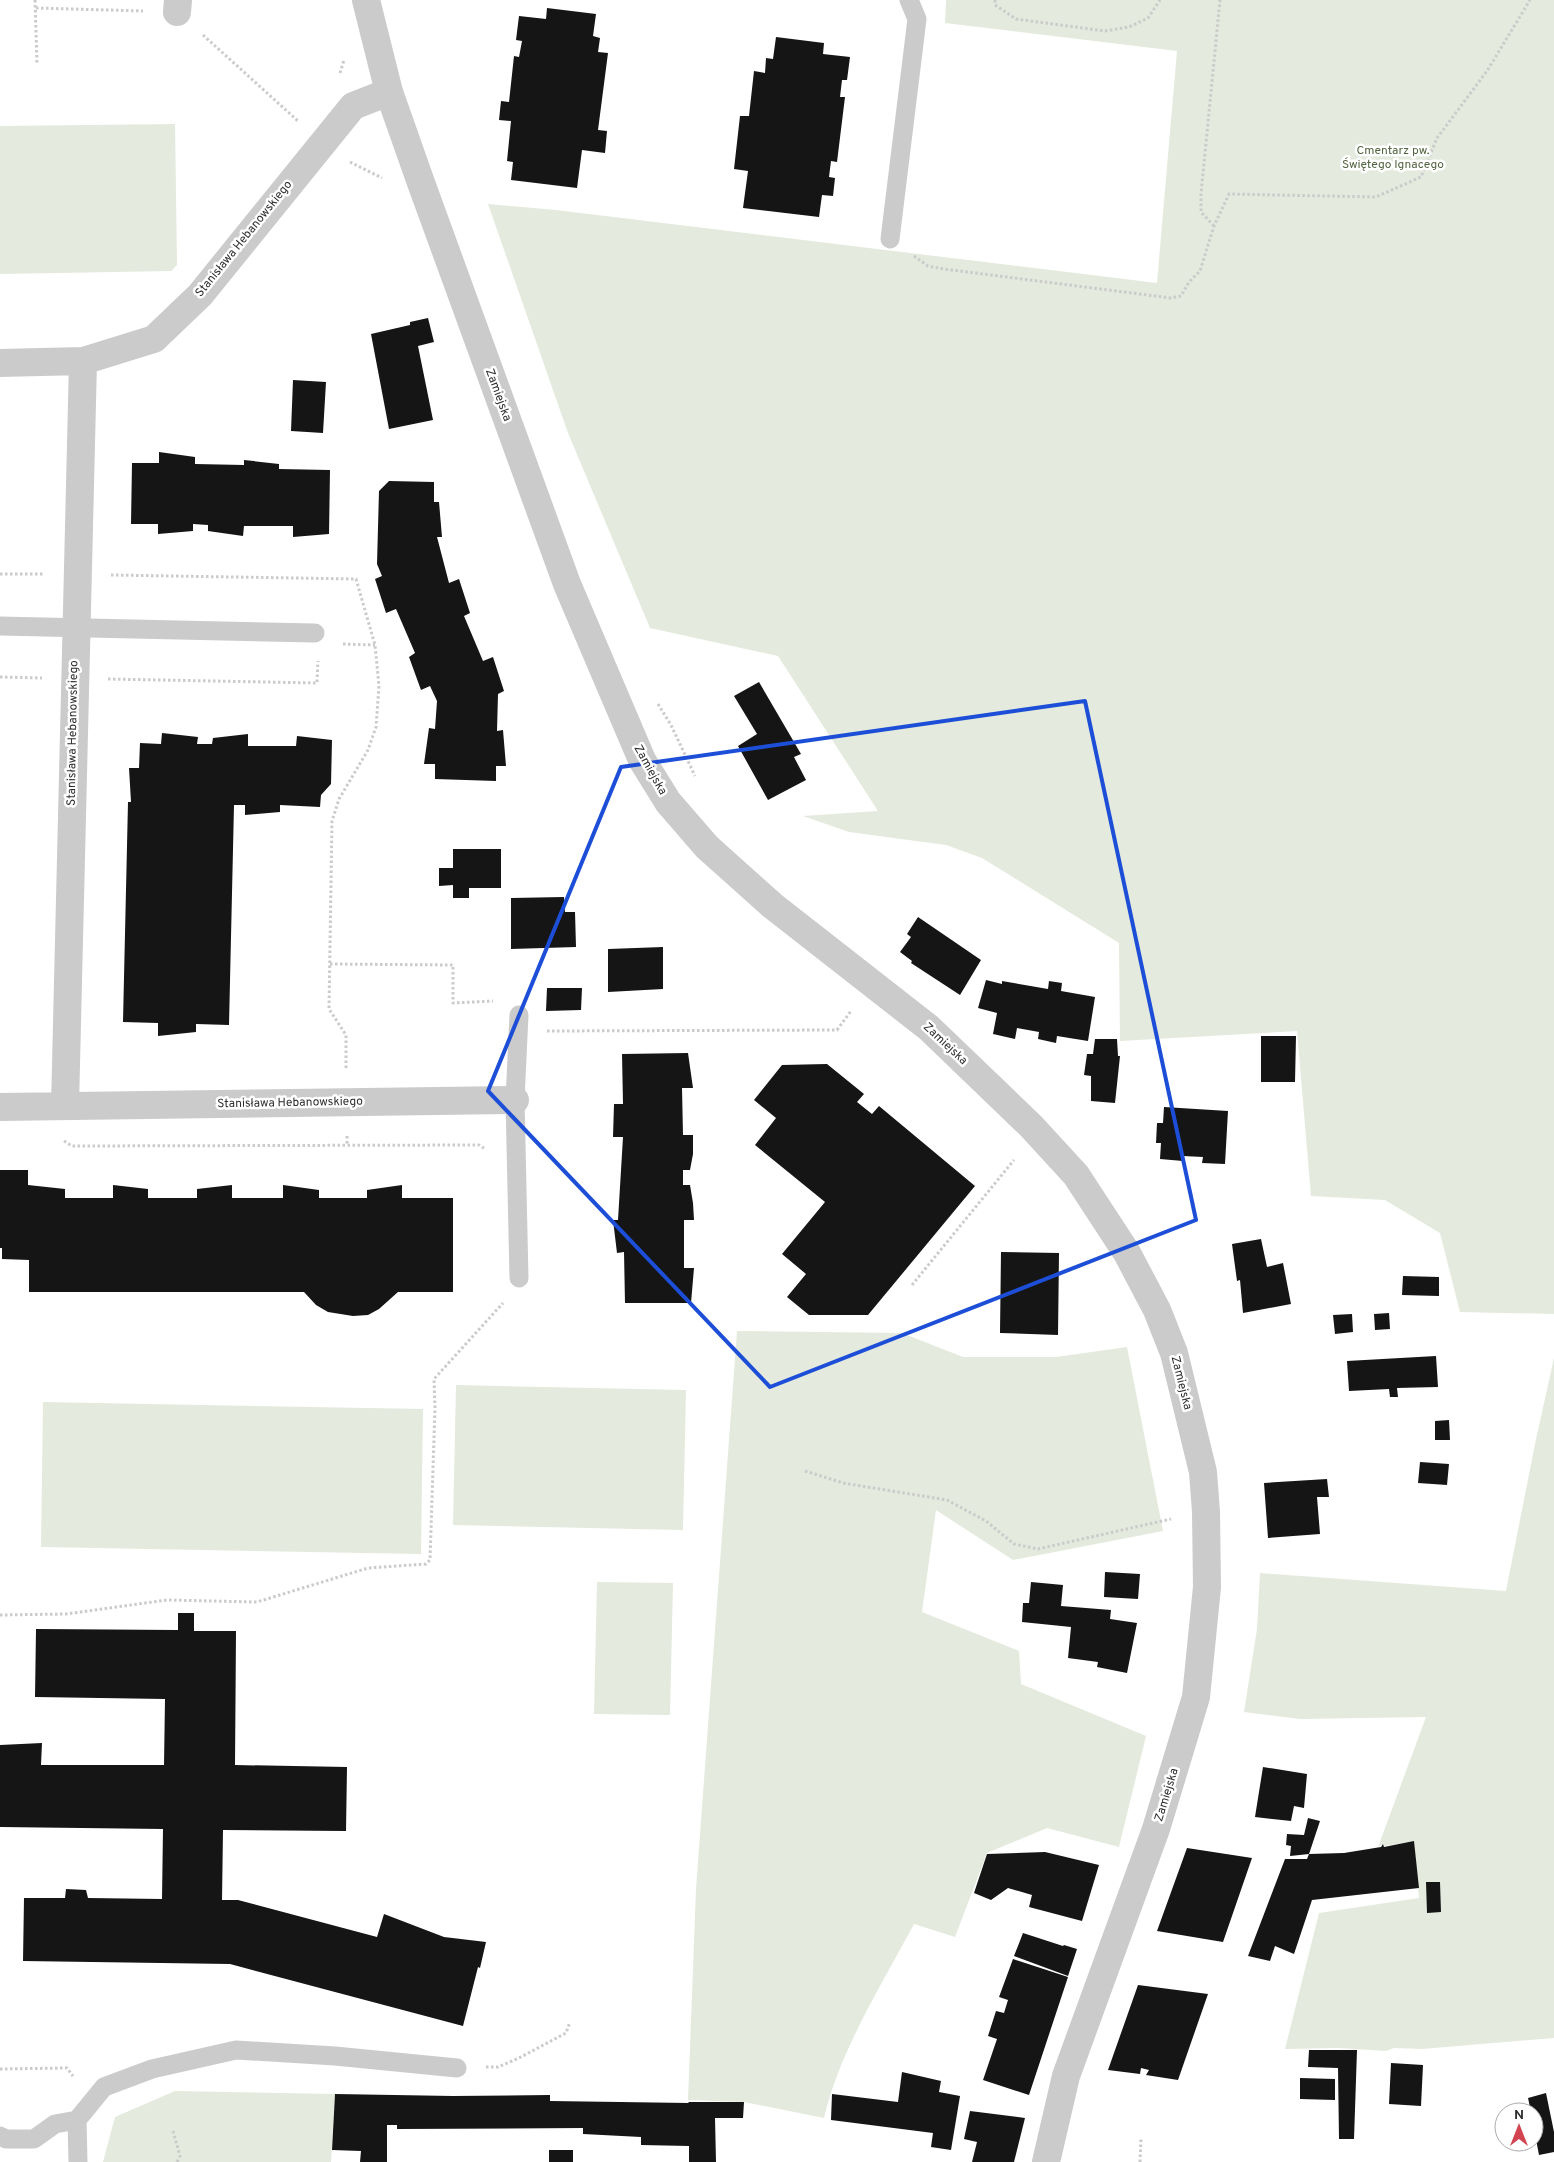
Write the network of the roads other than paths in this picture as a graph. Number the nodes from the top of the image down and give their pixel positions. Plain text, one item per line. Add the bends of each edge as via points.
1 (366, 0) edge
2 (909, 0) edge
3 (389, 92) junction
4 (890, 239) road end
5 (83, 361) junction
6 (0, 363) edge
7 (0, 626) edge
8 (75, 627) junction
9 (315, 633) dead end
10 (519, 1015) dead end
11 (516, 1100) junction
12 (54, 1106) junction
13 (0, 1107) edge
14 (519, 1278) road end
15 (457, 2068) road end
16 (77, 2120) junction
17 (0, 2136) edge
18 (78, 2162) edge
19 (1046, 2162) edge

1 - 3 street, Zamiejska
2 - 4 lane via 917,20
3 - 5 street, Stanisława Hebanowskiego via 353,106 200,295 154,339
3 - 19 street, Zamiejska via 567,584 642,760 668,802 707,847 773,906 929,1028 1031,1126 1076,1175 1127,1253 1157,1310 1174,1353 1203,1472 1206,1512 1208,1587 1196,1697 1154,1837 1066,2076
5 - 6 street, Stanisława Hebanowskiego
5 - 8 street, Stanisława Hebanowskiego
7 - 8 lane
8 - 9 lane
8 - 12 street, Stanisława Hebanowskiego
10 - 11 lane
11 - 12 street, Stanisława Hebanowskiego
11 - 14 lane
12 - 13 street, Stanisława Hebanowskiego
15 - 16 lane via 236,2050 152,2069 104,2087
16 - 17 lane via 55,2124 34,2139
16 - 18 lane

